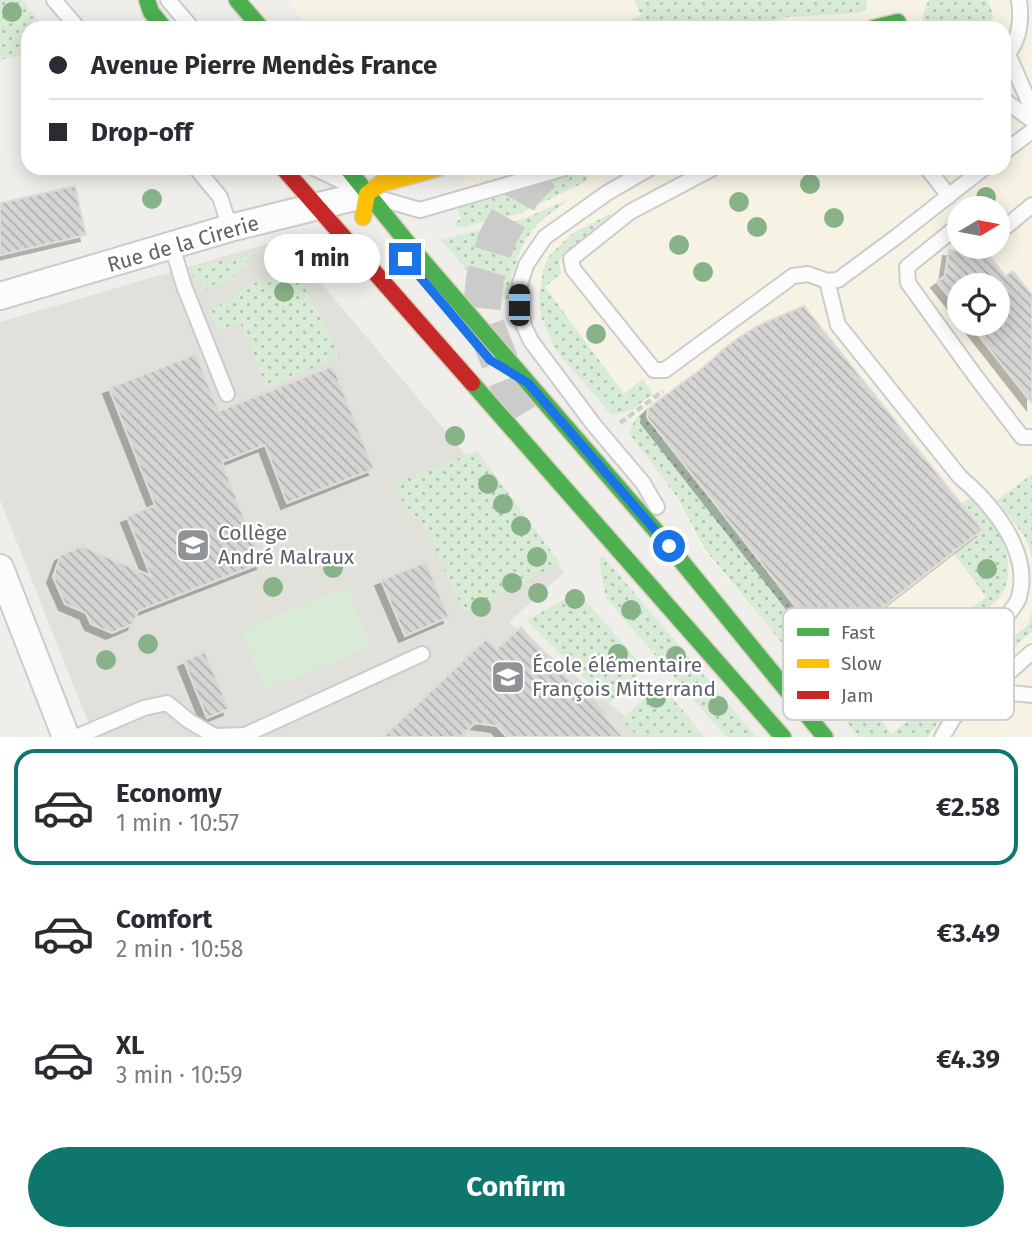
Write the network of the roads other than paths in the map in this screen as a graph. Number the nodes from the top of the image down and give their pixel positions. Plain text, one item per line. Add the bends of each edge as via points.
1 (54, 0) edge
2 (147, 0) edge
3 (168, 0) edge
4 (237, 0) edge
5 (1019, 0) edge
6 (72, 21) edge
7 (158, 21) edge
8 (186, 21) edge
9 (255, 21) edge
10 (1011, 48) edge
11 (1011, 66) edge
12 (1011, 105) edge
13 (1032, 109) edge
14 (1032, 120) edge
15 (1032, 131) edge
16 (1011, 147) edge
17 (202, 175) edge
18 (294, 175) edge
19 (320, 175) edge
20 (346, 175) edge
21 (413, 175) edge
22 (541, 175) edge
23 (638, 175) edge
24 (700, 175) edge
25 (932, 175) edge
26 (975, 175) edge
27 (948, 196) joint
28 (947, 197) edge
29 (1032, 205) edge
30 (347, 210) junction
31 (1010, 223) edge
32 (230, 228) junction
33 (947, 235) edge
34 (172, 246) junction
35 (356, 251) junction
36 (827, 281) junction
37 (0, 296) edge
38 (528, 383) junction
39 (227, 394) dead end
40 (1032, 437) edge
41 (680, 559) junction
42 (0, 568) edge
43 (683, 600) dead end
44 (1012, 608) edge
45 (1032, 652) edge
46 (422, 654) dead end
47 (1014, 668) edge
48 (783, 685) edge
49 (1014, 693) edge
50 (1032, 695) edge
51 (811, 720) edge
52 (952, 720) edge
53 (66, 737) edge
54 (76, 737) edge
55 (783, 737) edge
56 (792, 737) edge
57 (825, 737) edge
58 (942, 737) edge

1 - 6 lane
2 - 7 main road
3 - 8 lane
4 - 9 main road
5 - 10 lane via 1022,16
11 - 13 lane
12 - 14 lane
15 - 16 lane
17 - 32 lane via 220,197
18 - 30 main road
19 - 30 lane
20 - 30 main road
21 - 30 main road via 380,184
22 - 30 lane via 419,210
23 - 41 lane via 545,237 526,265 519,305 531,341 643,483
24 - 36 lane via 630,212 571,259 573,269 654,370 666,370 793,276 808,274
25 - 27 lane
26 - 27 lane
28 - 36 lane via 838,279
29 - 31 lane
30 - 32 street, Rue de la Cirerie
30 - 35 main road
30 - 35 main road
30 - 38 main road
30 - 38 lane via 374,223 490,360
32 - 34 street, Rue de la Cirerie
33 - 40 lane via 907,267 908,283 1022,437
34 - 37 street, Rue de la Cirerie
34 - 39 lane
35 - 55 main road
36 - 44 lane via 838,325 1014,540 1022,568 1019,599
38 - 41 main road
41 - 48 main road
42 - 53 street
43 - 56 main road
45 - 47 lane
46 - 54 lane via 245,735 215,736 167,703
49 - 50 lane
51 - 57 main road
52 - 58 lane

